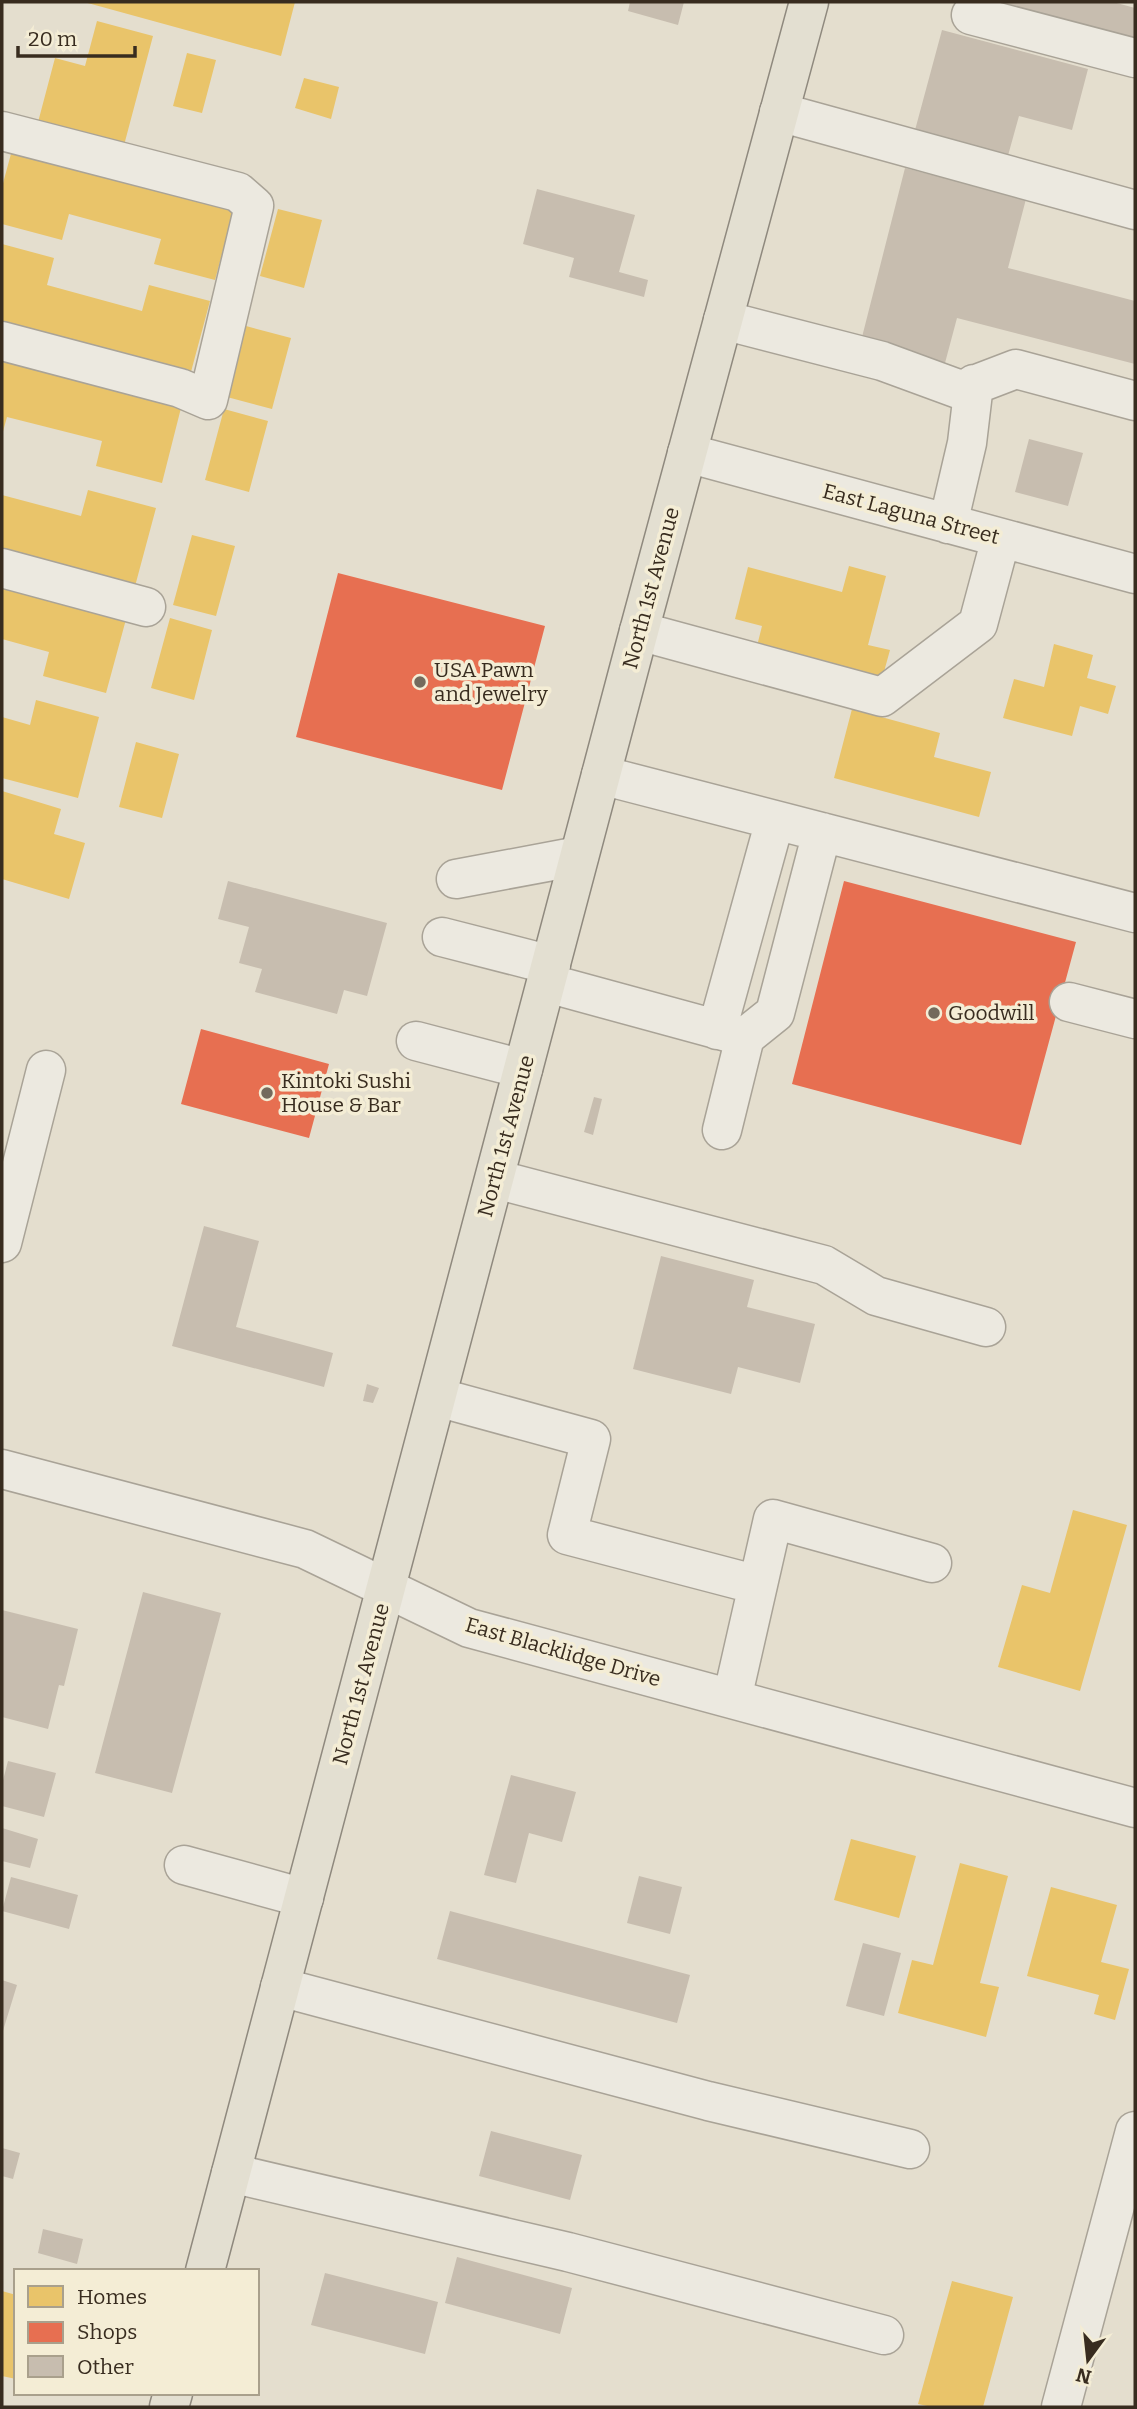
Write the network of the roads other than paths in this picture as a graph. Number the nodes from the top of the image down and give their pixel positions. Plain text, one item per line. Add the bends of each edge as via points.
1 (809, 2) edge
2 (971, 15) dead end
3 (1135, 58) edge
4 (779, 112) junction
5 (2, 131) edge
6 (1135, 211) edge
7 (723, 320) junction
8 (2, 341) edge
9 (974, 384) junction
10 (1135, 401) edge
11 (687, 453) junction
12 (948, 524) junction
13 (1001, 538) junction
14 (2, 568) edge
15 (1135, 574) edge
16 (146, 607) dead end
17 (639, 631) junction
18 (601, 775) junction
19 (775, 820) junction
20 (822, 832) junction
21 (579, 856) junction
22 (456, 879) dead end
23 (1135, 913) edge
24 (442, 936) dead end
25 (549, 974) junction
26 (1069, 1002) dead end
27 (1135, 1019) edge
28 (731, 1034) junction
29 (416, 1041) dead end
30 (523, 1069) junction
31 (46, 1070) dead end
32 (722, 1130) dead end
33 (495, 1179) junction
34 (2, 1243) edge
35 (986, 1327) dead end
36 (437, 1397) junction
37 (2, 1469) edge
38 (932, 1563) dead end
39 (758, 1585) junction
40 (386, 1588) junction
41 (732, 1699) junction
42 (1135, 1808) edge
43 (184, 1865) dead end
44 (304, 1898) junction
45 (280, 1987) junction
46 (1135, 2131) edge
47 (909, 2149) dead end
48 (231, 2174) junction
49 (206, 2269) edge
50 (884, 2335) dead end
51 (1060, 2407) edge

1 - 4 main road, North 1st Avenue
2 - 3 street
4 - 6 street
4 - 7 main road, North 1st Avenue
5 - 8 street via 238,192 254,206 208,400 180,388
7 - 9 street via 882,361 961,390
7 - 11 main road, North 1st Avenue
9 - 10 street via 1016,369
9 - 12 street via 967,443
11 - 12 street, East Laguna Street
11 - 17 main road, North 1st Avenue
12 - 13 street, East Laguna Street
13 - 15 street, East Laguna Street
13 - 17 street via 978,624 882,697
14 - 16 street
17 - 18 main road, North 1st Avenue
18 - 19 street
18 - 21 main road, North 1st Avenue
19 - 20 street
19 - 28 street
20 - 23 street
20 - 28 street via 775,1013
21 - 22 street
21 - 25 main road, North 1st Avenue
24 - 25 street
25 - 28 street
25 - 30 main road, North 1st Avenue
26 - 27 street
28 - 32 street
29 - 30 street
30 - 33 main road, North 1st Avenue
31 - 34 street
33 - 35 street via 824,1265 876,1296
33 - 36 main road, North 1st Avenue
36 - 39 street via 591,1439 567,1535
36 - 40 main road, North 1st Avenue
37 - 40 street, East Blacklidge Drive via 305,1549
38 - 39 street via 773,1519
39 - 41 street
40 - 41 street, East Blacklidge Drive via 469,1628
40 - 44 main road, North 1st Avenue
41 - 42 street, East Blacklidge Drive
43 - 44 street
44 - 45 main road, North 1st Avenue
45 - 47 street
45 - 48 main road, North 1st Avenue
46 - 51 street
48 - 49 main road, North 1st Avenue
48 - 50 street via 568,2252

